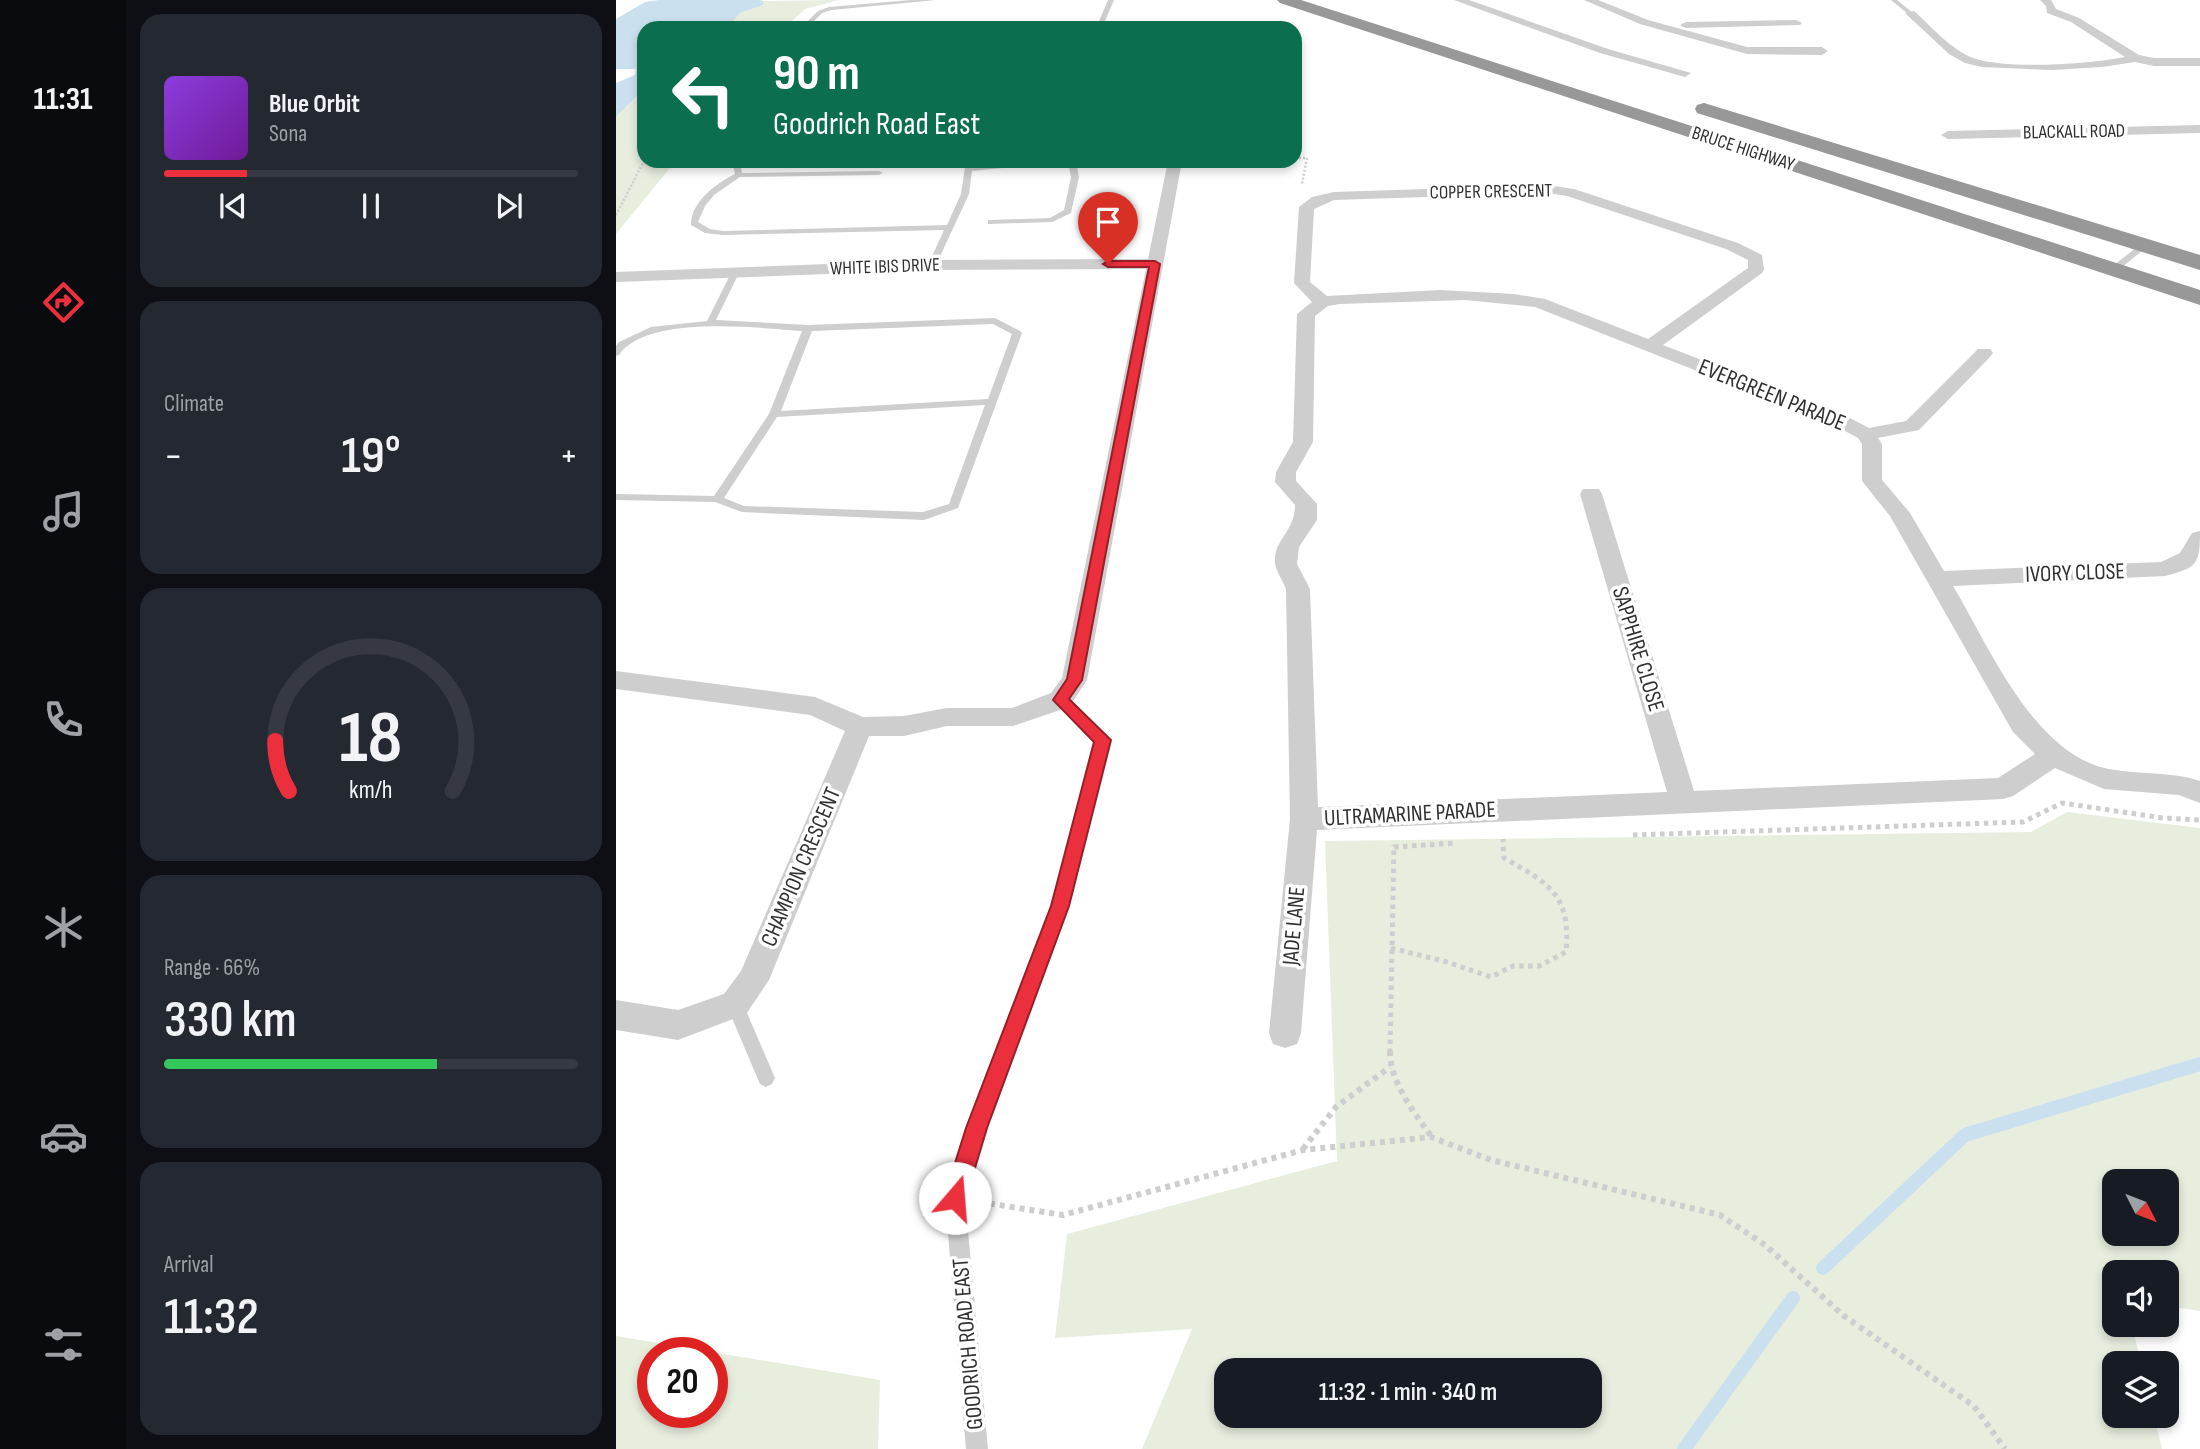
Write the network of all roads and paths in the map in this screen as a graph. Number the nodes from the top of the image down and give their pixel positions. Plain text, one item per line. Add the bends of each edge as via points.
1 (933, 0) edge
2 (1111, 0) edge
3 (1285, 0) edge
4 (1459, 0) edge
5 (1593, 0) edge
6 (1894, 0) edge
7 (2045, 0) edge
8 (1782, 8) dead end
9 (1910, 13) joint
10 (811, 21) edge
11 (1102, 21) edge
12 (1796, 23) junction
13 (1666, 28) junction
14 (1805, 32) dead end
15 (1814, 42) dead end
16 (1671, 53) dead end
17 (2135, 58) junction
18 (2200, 62) edge
19 (1650, 63) junction
20 (1685, 73) dead end
21 (1685, 103) dead end
22 (2200, 129) edge
23 (1948, 135) dead end
24 (640, 168) edge
25 (737, 168) edge
26 (979, 168) edge
27 (1073, 168) edge
28 (1174, 168) edge
29 (968, 169) joint
30 (879, 173) dead end
31 (739, 176) junction
32 (616, 215) edge
33 (991, 222) dead end
34 (951, 227) junction
35 (2144, 246) junction
36 (2200, 263) edge
37 (1155, 264) junction
38 (932, 265) junction
39 (2113, 270) junction
40 (735, 273) junction
41 (616, 277) edge
42 (2200, 298) edge
43 (1323, 302) junction
44 (710, 323) junction
45 (808, 328) junction
46 (1650, 346) junction
47 (616, 353) edge
48 (1984, 353) dead end
49 (992, 402) junction
50 (774, 414) junction
51 (1866, 434) junction
52 (1591, 494) dead end
53 (616, 497) edge
54 (717, 499) junction
55 (2200, 538) edge
56 (1936, 579) junction
57 (616, 680) edge
58 (1060, 700) junction
59 (860, 727) junction
60 (2053, 756) junction
61 (2200, 792) edge
62 (1684, 803) junction
63 (1304, 819) junction
64 (2200, 820) edge
65 (1626, 835) dead end
66 (1393, 838) dead end
67 (1503, 839) junction
68 (1517, 839) dead end
69 (1490, 840) dead end
70 (1462, 842) dead end
71 (1394, 848) junction
72 (1391, 948) junction
73 (735, 1004) junction
74 (616, 1015) edge
75 (1285, 1033) dead end
76 (1390, 1067) junction
77 (766, 1078) dead end
78 (1431, 1137) junction
79 (1303, 1150) junction
80 (955, 1198) junction
81 (978, 1449) edge
82 (2005, 1449) edge

1 - 10 lane via 831,8
2 - 11 lane
3 - 39 highway, BRUCE HIGHWAY
4 - 19 street via 1593,48
5 - 13 street
6 - 9 lane
7 - 17 street via 2051,11
8 - 12 street
9 - 17 street via 1958,55 1979,64 2113,64
12 - 13 street
12 - 14 street
13 - 15 street via 1758,52 1826,55
16 - 19 street
17 - 18 street
19 - 20 street
21 - 35 highway, BRUCE HIGHWAY
22 - 23 street, BLACKALL ROAD
24 - 32 path
25 - 31 lane
26 - 29 lane
27 - 33 lane via 1068,211 1052,220
28 - 37 street
29 - 34 lane via 965,194
30 - 31 lane
31 - 34 lane via 721,183 706,197 694,223 723,233
34 - 38 lane
35 - 36 highway, BRUCE HIGHWAY
35 - 39 lane
37 - 38 street, WHITE IBIS DRIVE
37 - 58 street via 1074,680
38 - 40 street, WHITE IBIS DRIVE
39 - 42 highway, BRUCE HIGHWAY
40 - 41 street, WHITE IBIS DRIVE
40 - 44 lane
43 - 46 street, EVERGREEN PARADE via 1510,297 1539,303
43 - 46 street, COPPER CRESCENT via 1301,283 1307,207 1317,200 1547,189 1569,192 1756,258 1756,270
43 - 63 street, ULTRAMARINE PARADE via 1306,314 1303,442 1286,472 1286,482 1306,505 1307,520 1288,547 1286,565 1298,589
44 - 45 lane
44 - 47 lane via 651,330 622,344
45 - 49 lane via 995,321 1017,333
45 - 50 lane
46 - 51 street, EVERGREEN PARADE
48 - 51 street via 1912,426
49 - 50 lane
49 - 54 lane via 954,506 924,516 742,509
50 - 54 lane
51 - 56 street, EVERGREEN PARADE via 1872,444 1872,481 1899,513
52 - 62 street, SAPPHIRE CLOSE
53 - 54 lane
55 - 56 street, IVORY CLOSE via 2188,558 2165,569
56 - 60 street, EVERGREEN PARADE via 2022,725
57 - 59 street via 815,706
58 - 59 street via 1013,717 947,717 904,726
58 - 80 lane, GOODRICH ROAD EAST via 1103,740 1060,906
59 - 73 street, CHAMPION CRESCENT via 753,980
60 - 61 street, EVERGREEN PARADE via 2104,779 2180,785
60 - 62 street, ULTRAMARINE PARADE via 2003,788
62 - 63 street, ULTRAMARINE PARADE
63 - 75 street, JADE LANE
64 - 65 path via 2062,803 2023,822
66 - 71 path
67 - 68 path
67 - 69 path
67 - 72 path via 1504,858 1549,884 1562,900 1570,928 1566,952 1539,966 1513,967 1491,977
70 - 71 path
71 - 72 path
72 - 76 path
73 - 74 street via 678,1025
73 - 77 lane
76 - 78 path
76 - 79 path via 1336,1107
78 - 79 path
78 - 82 path via 1490,1160 1720,1215 1765,1245 1843,1316 1974,1406
79 - 80 path via 1063,1215
80 - 81 lane, GOODRICH ROAD EAST

